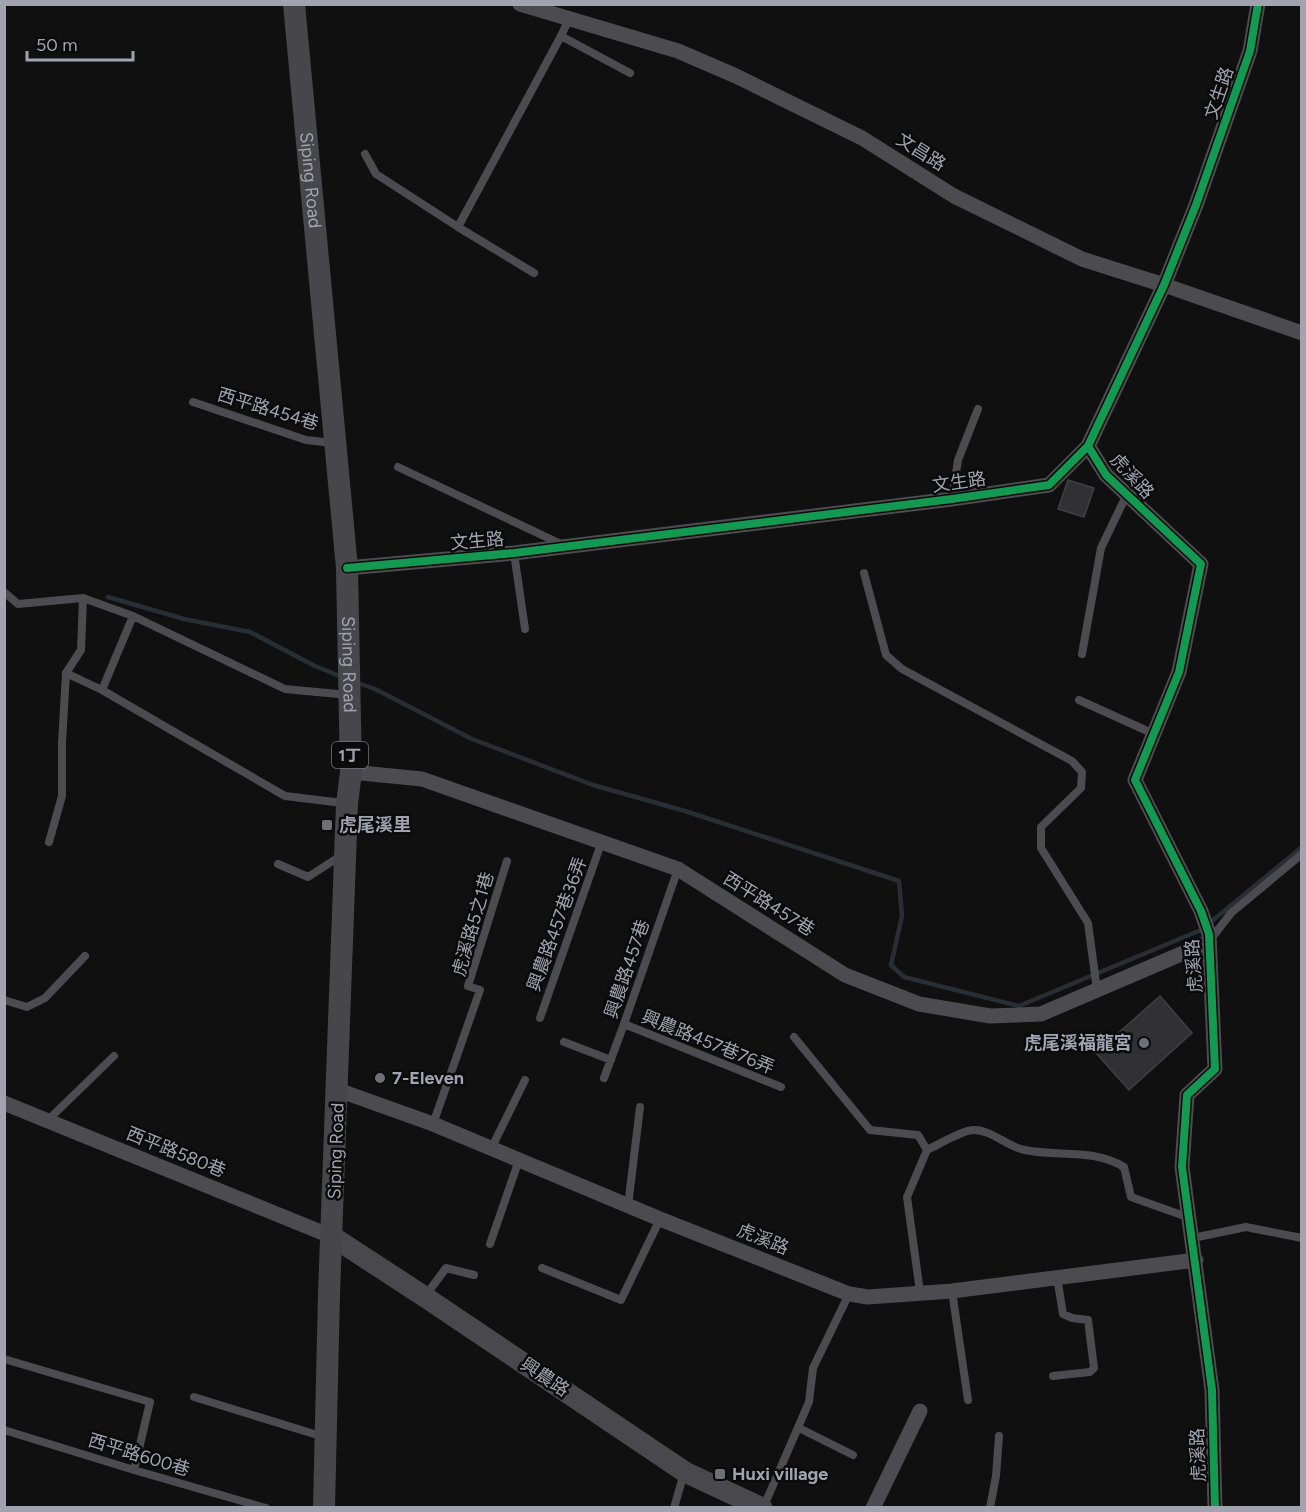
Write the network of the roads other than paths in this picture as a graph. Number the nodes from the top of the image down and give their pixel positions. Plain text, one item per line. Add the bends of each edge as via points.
1 (294, 4) edge
2 (520, 4) edge
3 (1258, 4) edge
4 (569, 19) junction
5 (561, 36) junction
6 (630, 73) dead end
7 (365, 154) dead end
8 (458, 227) junction
9 (534, 273) dead end
10 (1164, 285) junction
11 (1302, 333) edge
12 (193, 402) dead end
13 (978, 409) dead end
14 (335, 444) junction
15 (1088, 446) junction
16 (398, 467) dead end
17 (1127, 494) junction
18 (952, 499) junction
19 (567, 547) junction
20 (514, 553) junction
21 (347, 568) junction
22 (864, 573) dead end
23 (4, 592) edge
24 (83, 598) junction
25 (133, 616) junction
26 (525, 629) dead end
27 (1082, 654) dead end
28 (66, 673) junction
29 (102, 690) junction
30 (350, 695) junction
31 (1079, 700) dead end
32 (1154, 734) junction
33 (351, 772) junction
34 (347, 804) junction
35 (602, 841) junction
36 (49, 842) dead end
37 (346, 853) junction
38 (1302, 854) edge
39 (507, 861) dead end
40 (278, 864) dead end
41 (678, 869) junction
42 (1209, 938) junction
43 (85, 956) dead end
44 (1097, 990) junction
45 (4, 1000) edge
46 (540, 1018) dead end
47 (624, 1024) junction
48 (794, 1037) dead end
49 (564, 1042) dead end
50 (114, 1056) dead end
51 (611, 1060) junction
52 (604, 1078) dead end
53 (525, 1080) dead end
54 (781, 1087) dead end
55 (338, 1090) junction
56 (4, 1103) edge
57 (640, 1107) dead end
58 (48, 1121) junction
59 (433, 1124) junction
60 (491, 1149) junction
61 (927, 1150) junction
62 (519, 1160) junction
63 (628, 1206) junction
64 (1190, 1218) junction
65 (660, 1219) junction
66 (333, 1237) junction
67 (1192, 1238) junction
68 (1302, 1238) edge
69 (490, 1244) dead end
70 (1196, 1260) junction
71 (542, 1268) dead end
72 (474, 1275) dead end
73 (1057, 1278) junction
74 (952, 1291) junction
75 (920, 1292) junction
76 (849, 1294) junction
77 (425, 1297) junction
78 (4, 1359) edge
79 (1053, 1376) dead end
80 (194, 1397) dead end
81 (968, 1400) dead end
82 (920, 1412) dead end
83 (799, 1428) junction
84 (4, 1430) edge
85 (999, 1436) dead end
86 (326, 1437) junction
87 (853, 1455) dead end
88 (134, 1470) junction
89 (685, 1472) junction
90 (327, 1506) edge
91 (266, 1508) edge
92 (674, 1508) edge
93 (763, 1508) edge
94 (873, 1508) edge
95 (990, 1508) edge
96 (1215, 1508) edge

1 - 14 main road, Siping Road / 1丁
2 - 4 street, 文昌路
3 - 10 street, 文生路 via 1250,51
4 - 5 lane
4 - 10 street, 文昌路 via 678,51 736,76 862,138 954,196 1082,259
5 - 6 lane
5 - 8 lane
7 - 8 lane via 376,174
8 - 9 lane
10 - 11 street, 文昌路
10 - 15 street, 文生路
12 - 14 lane, 西平路454巷 via 306,440
13 - 18 lane via 958,460
14 - 21 main road, Siping Road / 1丁
15 - 17 street, 虎溪路 via 1106,475
15 - 18 street, 文生路 via 1049,485
16 - 19 lane
17 - 27 lane via 1101,548
17 - 32 street, 虎溪路 via 1201,564 1179,672
18 - 19 street, 文生路
19 - 20 street, 文生路
20 - 21 street, 文生路
20 - 26 lane
21 - 30 main road, Siping Road / 1丁
22 - 44 lane via 886,655 902,669 1072,761 1082,772 1081,788 1041,827 1041,848 1088,923
23 - 24 lane via 18,604
24 - 25 lane
24 - 28 lane via 81,650
25 - 29 lane
25 - 30 lane via 285,689
28 - 29 lane
28 - 36 lane via 62,796
29 - 34 lane via 285,796
30 - 33 main road, Siping Road / 1丁
31 - 32 lane
32 - 42 street, 虎溪路 via 1136,780 1201,911
33 - 34 main road, Siping Road / 1丁
33 - 35 street, 西平路457巷 via 422,779
34 - 37 main road, Siping Road / 1丁
35 - 41 street, 西平路457巷
35 - 46 lane, 興農路457巷36弄
37 - 40 lane via 308,877
37 - 55 main road, Siping Road / 1丁
38 - 42 lane via 1231,913
39 - 59 lane, 虎溪路5之1巷 via 468,986 480,990
41 - 44 street, 西平路457巷 via 845,975 919,1005 990,1016 1041,1014
41 - 47 lane, 興農路457巷
42 - 44 street, 西平路457巷 via 1191,950
42 - 64 street, 虎溪路 via 1215,1068 1187,1095 1182,1167
43 - 45 lane via 45,998 27,1007
47 - 51 lane, 興農路457巷
47 - 54 lane, 興農路457巷76弄
48 - 61 lane via 870,1130 918,1135
49 - 51 lane
50 - 58 lane
51 - 52 lane, 興農路457巷
53 - 60 lane
55 - 59 street, 虎溪路
55 - 66 main road, Siping Road / 1丁
56 - 58 street, 西平路580巷
57 - 63 lane
58 - 66 street, 西平路580巷
59 - 60 street, 虎溪路
60 - 62 street, 虎溪路
61 - 64 lane via 972,1130 1023,1150 1078,1153 1115,1162 1124,1167 1131,1197
61 - 75 lane via 907,1197
62 - 63 street, 虎溪路
62 - 69 lane
63 - 65 street, 虎溪路
64 - 67 street, 虎溪路
65 - 71 lane via 621,1300
65 - 76 street, 虎溪路
66 - 77 street, 興農路
66 - 86 main road, Siping Road / 1丁
67 - 68 lane via 1246,1227
67 - 70 street, 虎溪路
70 - 73 street, 虎溪路
70 - 96 street, 虎溪路 via 1212,1390
72 - 77 lane via 446,1268
73 - 74 street, 虎溪路
73 - 79 lane via 1063,1314 1088,1320 1094,1368
74 - 75 street, 虎溪路
74 - 81 lane
75 - 76 street, 虎溪路 via 868,1297
76 - 83 lane via 813,1368 810,1402
77 - 89 street, 興農路
78 - 88 lane via 150,1402
80 - 86 lane
82 - 94 street
83 - 87 lane
83 - 93 lane
84 - 88 lane, 西平路600巷
85 - 95 lane
86 - 90 main road, Siping Road / 1丁
88 - 91 lane, 西平路600巷
89 - 92 lane
89 - 93 street, 興農路

